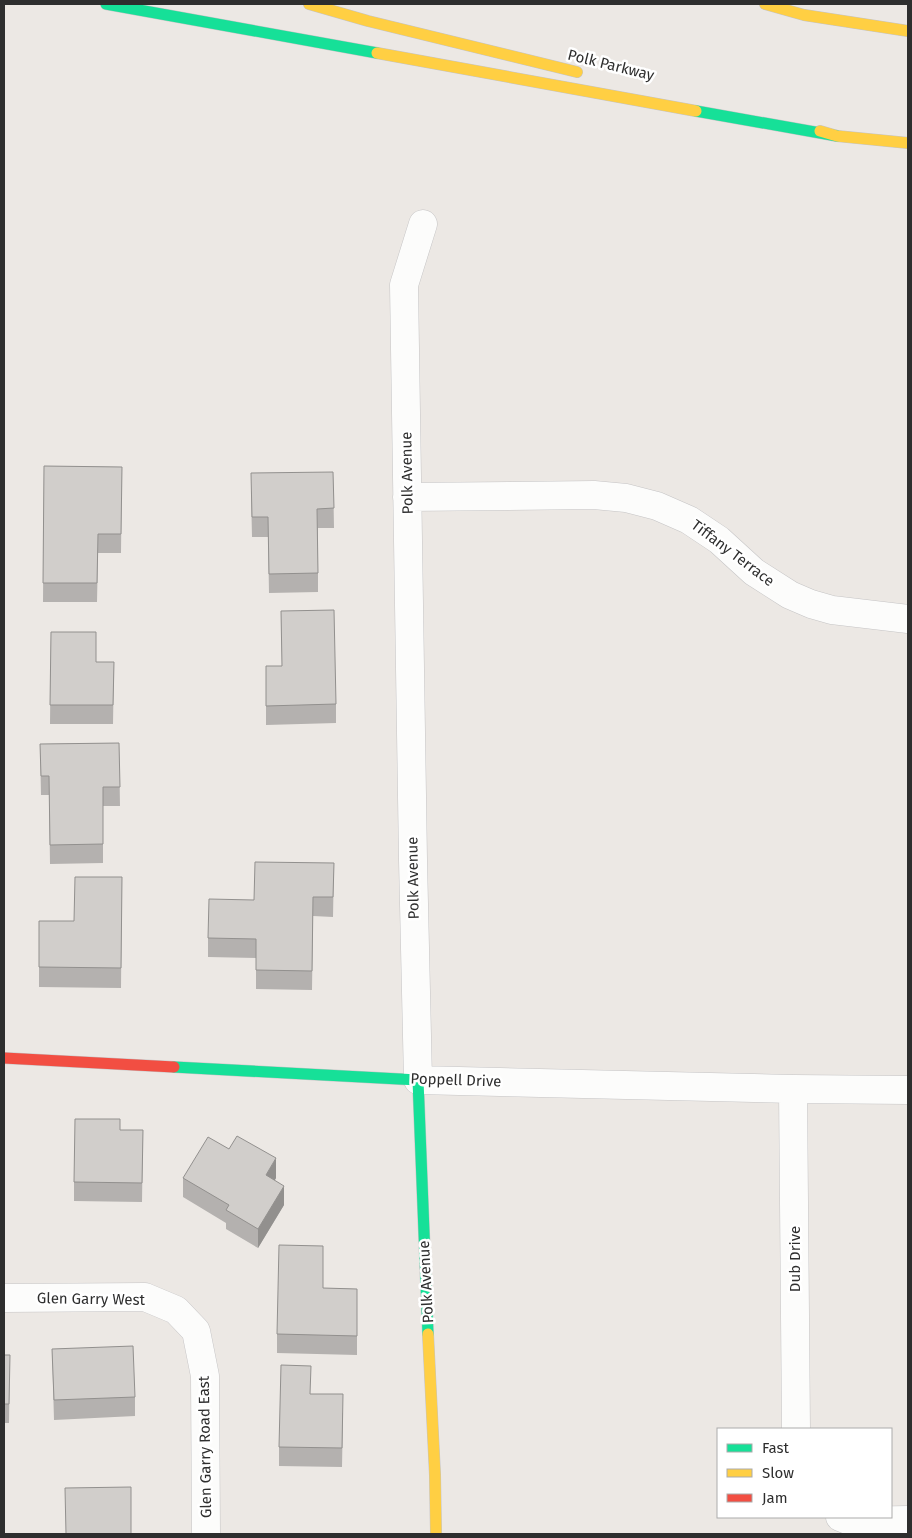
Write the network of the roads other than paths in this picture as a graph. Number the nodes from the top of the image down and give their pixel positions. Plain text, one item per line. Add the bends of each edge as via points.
1 (106, 4) edge
2 (309, 4) edge
3 (765, 4) edge
4 (908, 32) edge
5 (588, 75) dead end
6 (665, 94) dead end
7 (838, 136) junction
8 (908, 143) edge
9 (423, 224) dead end
10 (407, 497) junction
11 (908, 619) edge
12 (4, 1058) edge
13 (418, 1080) junction
14 (793, 1089) junction
15 (908, 1090) edge
16 (4, 1298) edge
17 (196, 1331) joint
18 (796, 1428) edge
19 (842, 1518) edge
20 (908, 1520) edge
21 (206, 1534) edge
22 (436, 1534) edge

1 - 7 main road
2 - 5 main road, Polk Parkway
3 - 4 main road via 804,15
6 - 7 main road, Polk Parkway
7 - 8 main road, Polk Parkway
9 - 10 street, Polk Avenue via 404,285
10 - 11 street, Tiffany Terrace via 626,498 658,506 689,520 719,540 754,572 790,595 832,610
10 - 13 street, Polk Avenue
12 - 13 main road, Poppell Drive
13 - 14 street, Poppell Drive
13 - 22 main road, Polk Avenue
14 - 15 street, Poppell Drive
14 - 18 street, Dub Drive
16 - 17 street, Glen Garry West via 145,1297 176,1310
17 - 21 street, Glen Garry Road East via 205,1376
19 - 20 street via 850,1521

